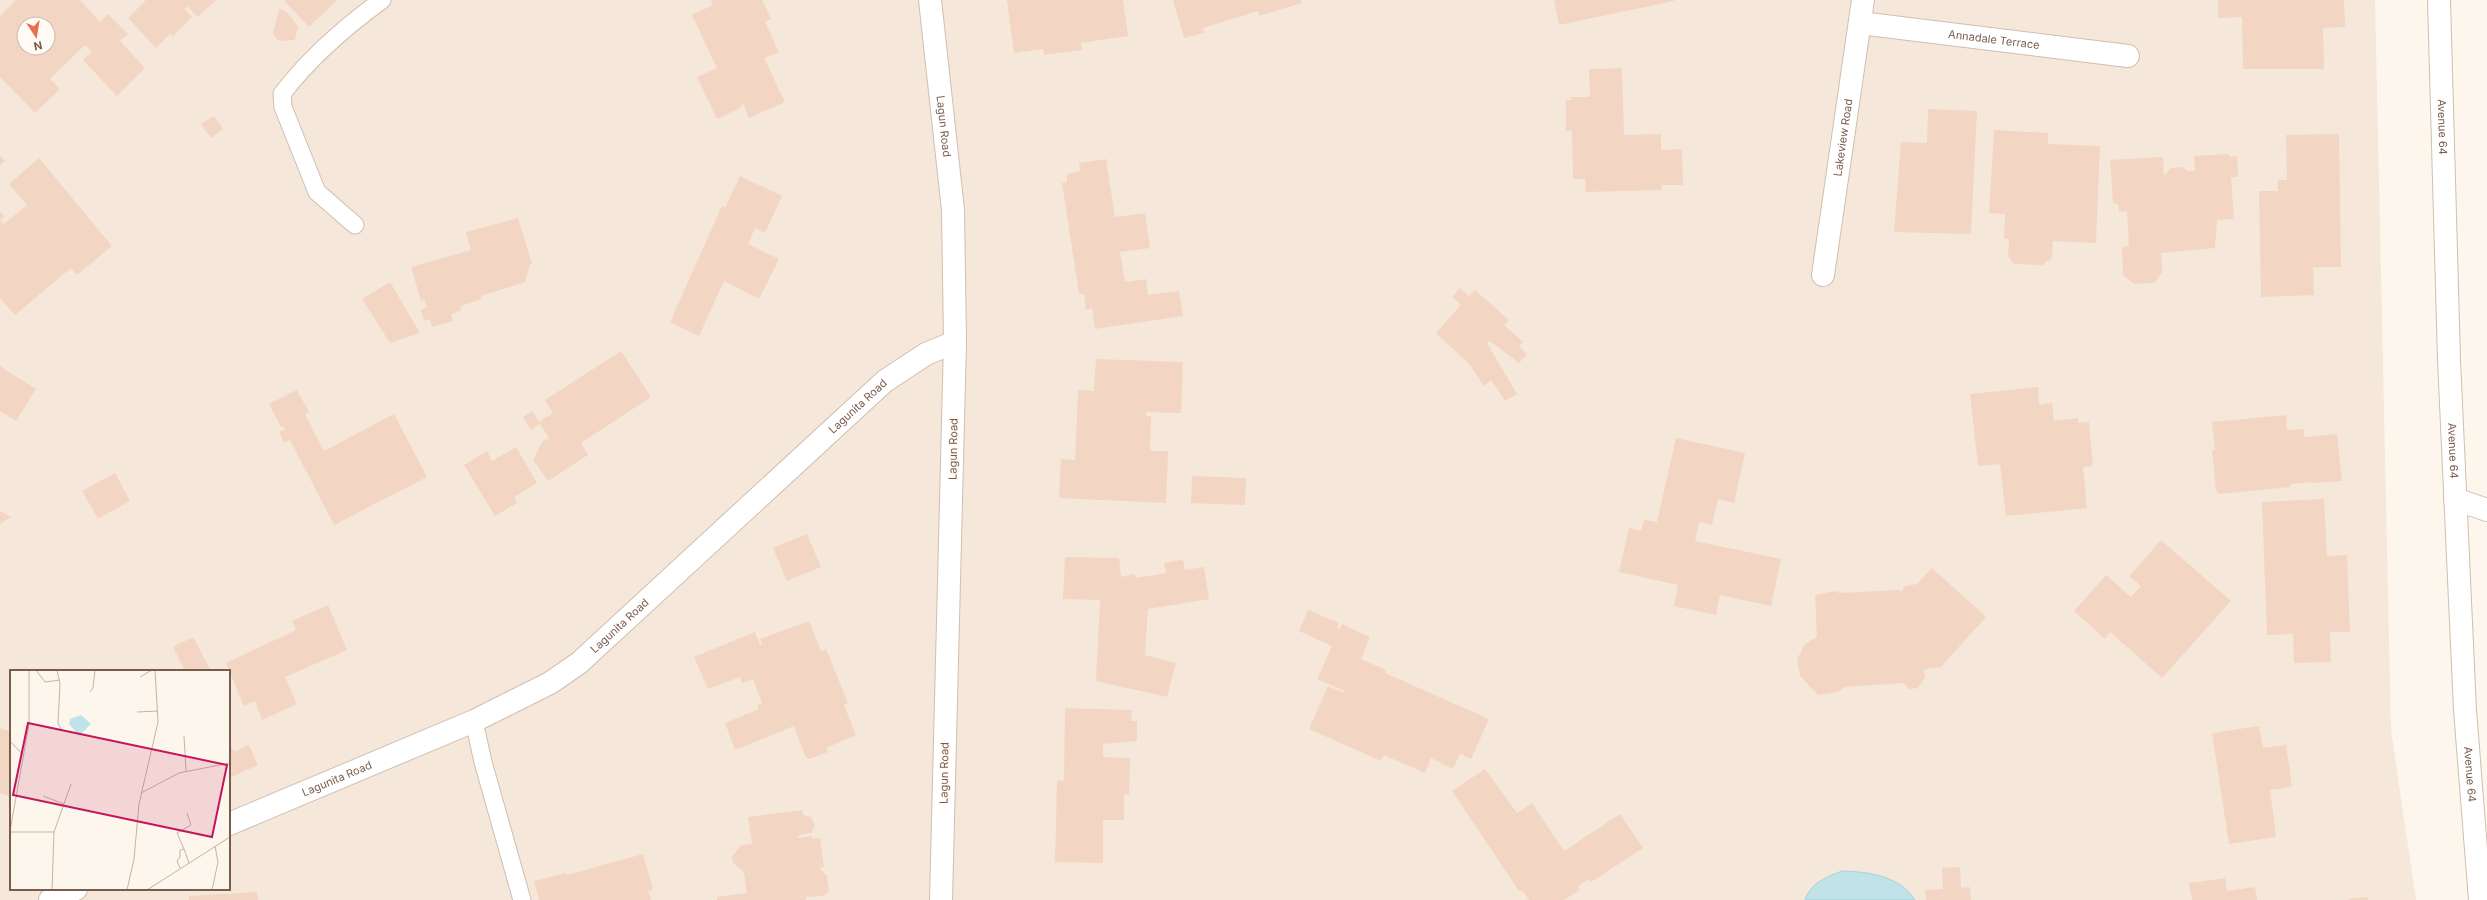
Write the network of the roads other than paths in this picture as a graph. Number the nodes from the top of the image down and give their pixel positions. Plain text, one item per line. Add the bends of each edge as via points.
1 (382, 0) edge
2 (930, 0) edge
3 (1863, 0) edge
4 (2439, 0) edge
5 (1860, 23) junction
6 (2128, 56) dead end
7 (355, 224) dead end
8 (1823, 275) dead end
9 (955, 342) junction
10 (2456, 498) junction
11 (2487, 510) edge
12 (474, 721) junction
13 (230, 824) edge
14 (74, 890) edge
15 (50, 900) edge
16 (522, 900) edge
17 (941, 900) edge
18 (2480, 900) edge

1 - 7 lane via 348,25 298,72 282,94 283,107 317,192
2 - 9 street, Lagun Road via 953,210
3 - 5 street, Lakeview Road
4 - 10 street, Avenue 64 via 2449,360
5 - 6 street, Annadale Terrace
5 - 8 street, Lakeview Road
9 - 12 street, Lagunita Road via 926,354 885,381 579,664 550,683
9 - 17 street, Lagun Road
10 - 11 street
10 - 18 street, Avenue 64 via 2465,710
12 - 13 street, Lagunita Road
12 - 16 lane
14 - 15 street

